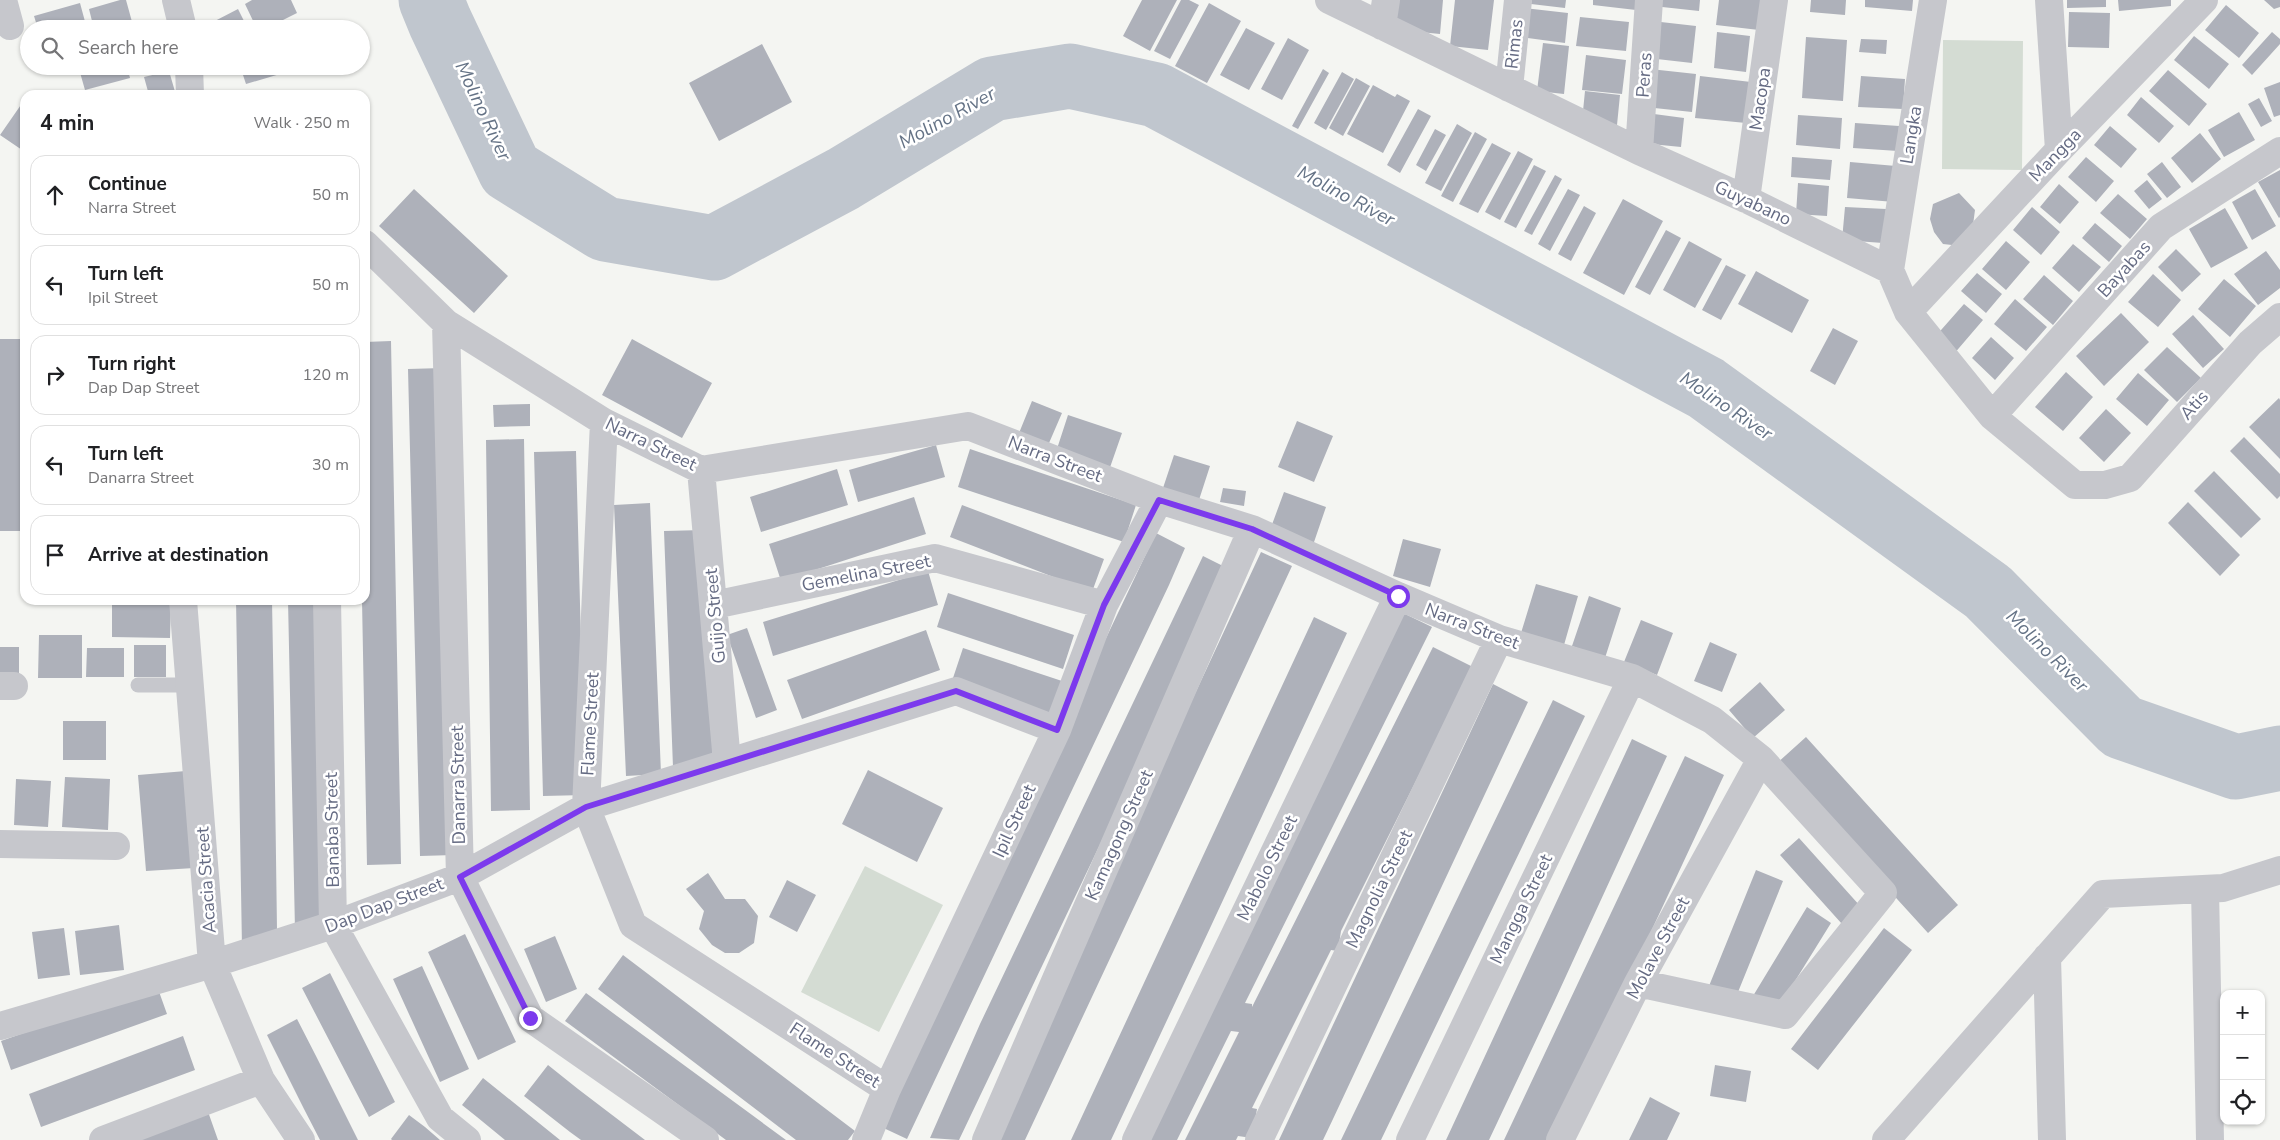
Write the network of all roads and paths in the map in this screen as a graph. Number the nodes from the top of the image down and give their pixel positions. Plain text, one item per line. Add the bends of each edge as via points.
1 (3, 0) edge
2 (176, 0) edge
3 (1330, 0) edge
4 (1518, 0) edge
5 (1649, 0) edge
6 (1774, 0) edge
7 (1933, 0) edge
8 (2049, 0) edge
9 (2195, 5) edge
10 (1384, 13) edge
11 (182, 20) edge
12 (10, 26) dead end
13 (189, 75) edge
14 (1509, 88) junction
15 (190, 90) edge
16 (2059, 150) junction
17 (1639, 151) junction
18 (2280, 151) edge
19 (1746, 199) junction
20 (370, 249) edge
21 (1890, 270) junction
22 (1908, 312) junction
23 (2280, 317) edge
24 (446, 323) junction
25 (1992, 416) junction
26 (604, 422) junction
27 (701, 470) junction
28 (1159, 500) junction
29 (1252, 529) junction
30 (1398, 596) junction
31 (183, 605) edge
32 (327, 605) edge
33 (714, 605) junction
34 (1104, 605) junction
35 (1499, 639) junction
36 (1632, 678) junction
37 (138, 685) dead end
38 (190, 685) junction
39 (1057, 730) junction
40 (1761, 759) junction
41 (727, 762) junction
42 (586, 807) junction
43 (0, 844) edge
44 (116, 846) dead end
45 (2280, 870) edge
46 (460, 877) junction
47 (2205, 889) junction
48 (334, 925) junction
49 (2047, 957) junction
50 (212, 964) junction
51 (1638, 983) junction
52 (0, 1026) edge
53 (261, 1080) junction
54 (887, 1089) junction
55 (103, 1140) edge
56 (300, 1140) edge
57 (467, 1140) edge
58 (705, 1140) edge
59 (866, 1140) edge
60 (986, 1140) edge
61 (1136, 1140) edge
62 (1259, 1140) edge
63 (1410, 1140) edge
64 (1560, 1140) edge
65 (1886, 1140) edge
66 (2052, 1140) edge
67 (2210, 1140) edge

1 - 12 street
2 - 11 street
3 - 10 street, Guyabano
4 - 14 street, Rimas
5 - 17 street, Peras
6 - 19 street, Macopa
7 - 21 street, Langka
8 - 16 street
9 - 16 street, Mangga
10 - 14 street, Guyabano
13 - 15 street
14 - 17 street, Guyabano
16 - 22 street, Mangga
17 - 19 street, Guyabano
18 - 25 street, Bayabas via 2161,228
19 - 21 street, Guyabano
20 - 24 street, Narra Street
21 - 22 street
22 - 25 street
23 - 25 street, Atis via 2250,342 2130,478 2105,486 2075,485
24 - 26 street, Narra Street
24 - 46 street, Danarra Street
26 - 27 street, Narra Street
26 - 42 street, Flame Street
27 - 28 street, Narra Street via 968,426
27 - 33 street, Guijo Street
28 - 29 street, Narra Street
28 - 34 street, Ipil Street
29 - 30 street, Narra Street
29 - 60 street, Kamagong Street
30 - 35 street, Narra Street
30 - 61 street, Mabolo Street
31 - 38 street, Acacia Street
32 - 48 street, Banaba Street
33 - 34 street, Gemelina Street via 935,558
33 - 41 street, Guijo Street
34 - 39 street, Ipil Street
35 - 36 street, Narra Street
35 - 62 street, Magnolia Street
36 - 40 street, Narra Street via 1712,720
36 - 63 street, Mangga Street
37 - 38 lane
38 - 50 street, Acacia Street
39 - 41 street, Dap Dap Street via 956,691
39 - 54 street, Ipil Street
40 - 51 street, Molave Street
40 - 51 street, Narra Street via 1883,894 1786,1015
41 - 42 street, Dap Dap Street
42 - 46 street, Dap Dap Street
42 - 54 street, Flame Street via 633,925
43 - 44 street
45 - 47 street via 2223,888
46 - 48 street, Dap Dap Street
46 - 58 street, Danarra Street via 530,1018
47 - 49 street via 2103,894
47 - 67 street
48 - 50 street, Dap Dap Street
48 - 57 street, Banaba Street via 440,1118
49 - 65 street
49 - 66 street
50 - 52 street, Dap Dap Street
50 - 53 street, Acacia Street
51 - 64 street, Molave Street
53 - 55 street
53 - 56 street, Acacia Street
54 - 59 street, Ipil Street

